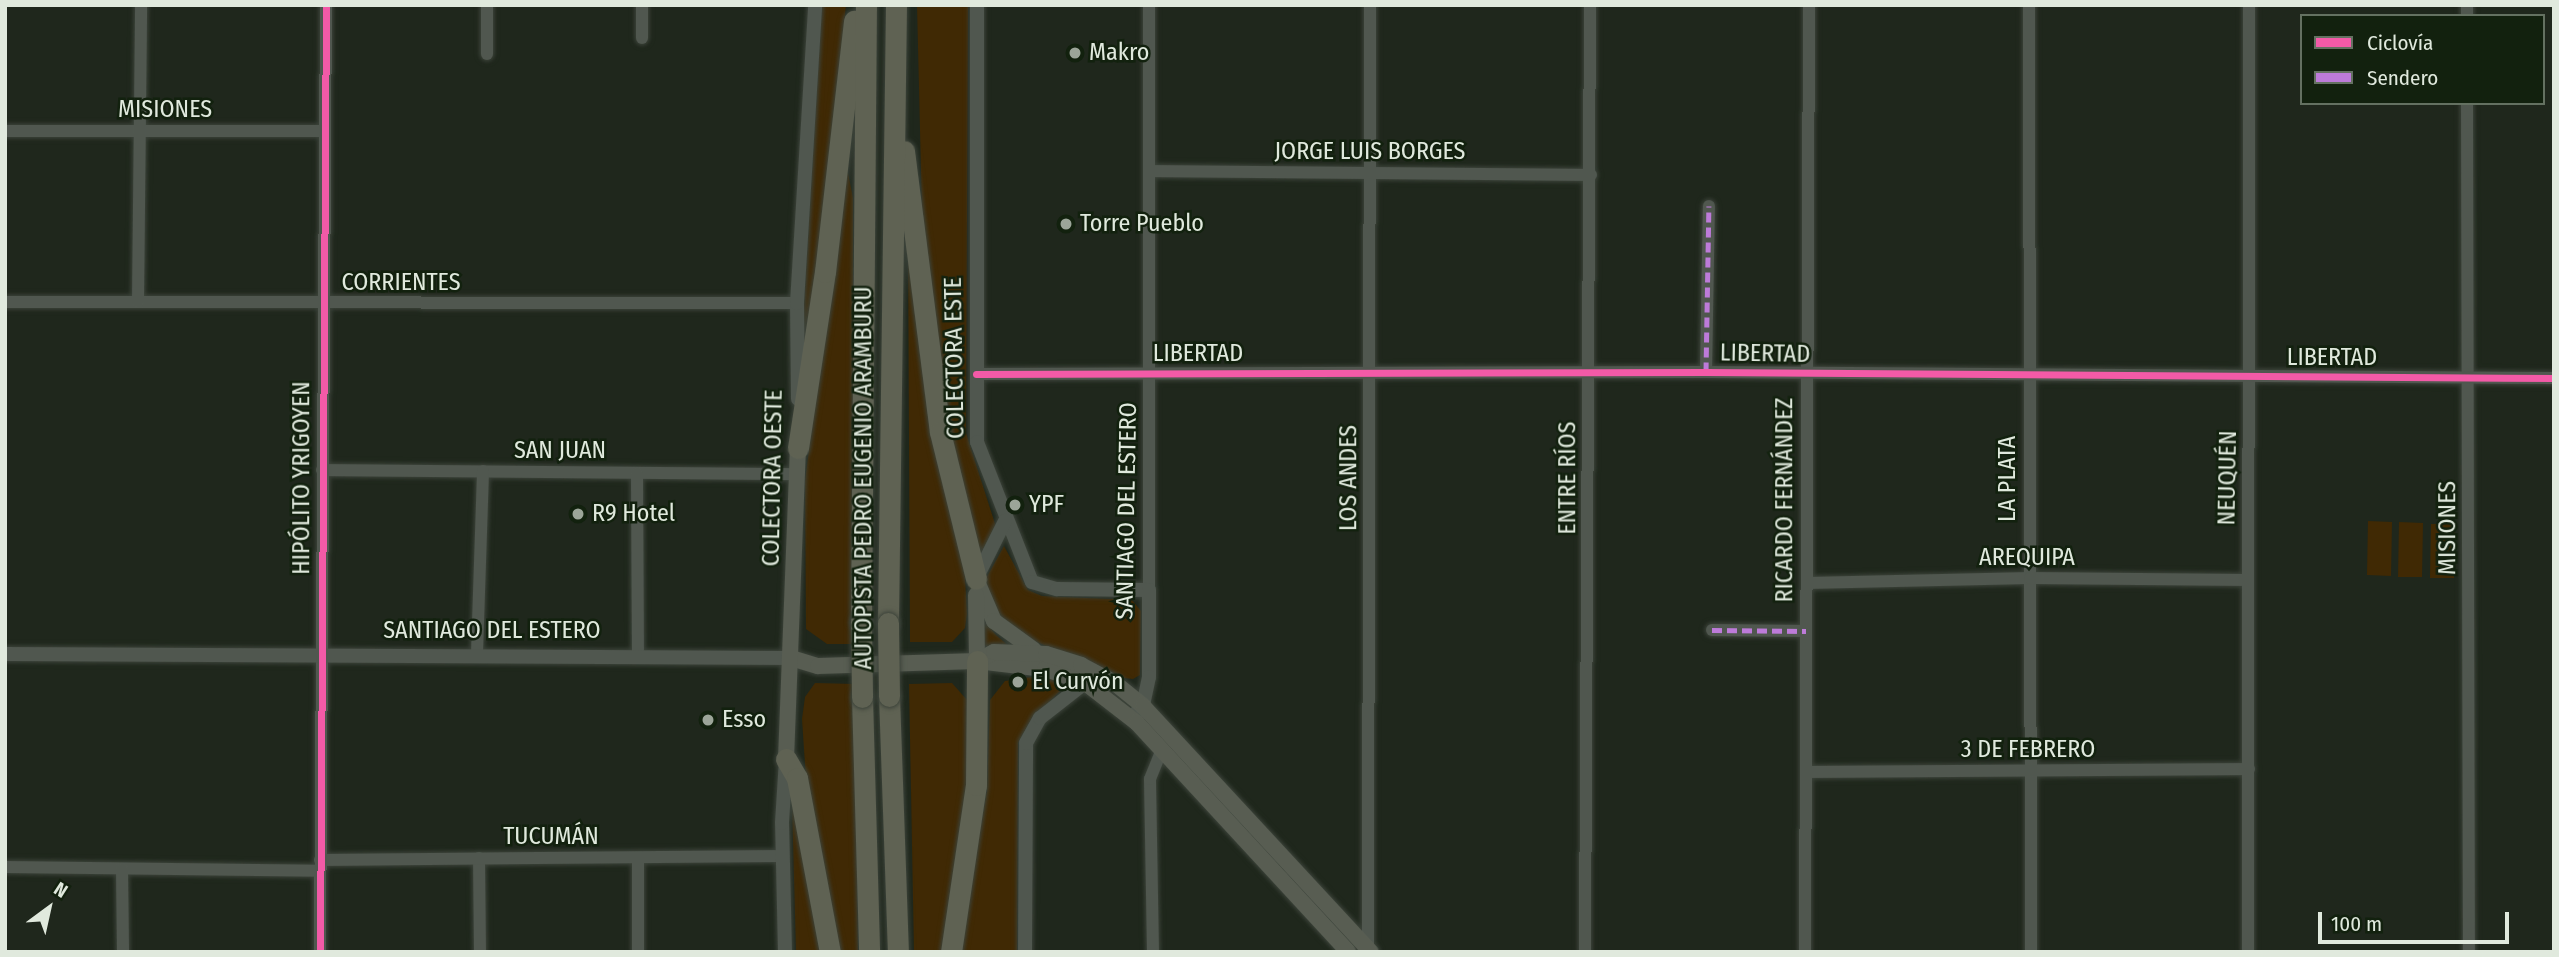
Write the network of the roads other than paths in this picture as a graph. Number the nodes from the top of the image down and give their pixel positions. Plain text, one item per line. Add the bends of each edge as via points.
1 (141, 5) edge
2 (326, 5) edge
3 (487, 5) edge
4 (642, 5) edge
5 (816, 5) edge
6 (856, 5) edge
7 (866, 5) edge
8 (896, 5) edge
9 (977, 5) edge
10 (1149, 5) edge
11 (1370, 5) edge
12 (1590, 5) edge
13 (1808, 5) edge
14 (2029, 5) edge
15 (2249, 5) edge
16 (642, 38) dead end
17 (487, 54) dead end
18 (894, 83) junction
19 (2467, 105) edge
20 (5, 131) edge
21 (139, 131) junction
22 (325, 131) junction
23 (1150, 171) junction
24 (1371, 173) junction
25 (1591, 175) junction
26 (1709, 206) dead end
27 (5, 302) edge
28 (138, 302) junction
29 (797, 303) junction
30 (321, 305) junction
31 (1706, 372) junction
32 (1151, 373) junction
33 (1370, 373) junction
34 (1590, 373) junction
35 (976, 374) junction
36 (1805, 374) junction
37 (2028, 376) junction
38 (2250, 377) junction
39 (2469, 377) junction
40 (2554, 378) edge
41 (798, 448) junction
42 (322, 470) junction
43 (483, 471) junction
44 (637, 472) junction
45 (797, 474) junction
46 (1005, 521) junction
47 (2030, 578) junction
48 (976, 579) junction
49 (2248, 580) junction
50 (1807, 583) junction
51 (1149, 590) junction
52 (1712, 630) dead end
53 (1807, 631) junction
54 (320, 653) junction
55 (477, 653) junction
56 (5, 654) edge
57 (1046, 654) junction
58 (638, 655) junction
59 (791, 658) junction
60 (977, 661) junction
61 (1091, 677) junction
62 (1143, 706) junction
63 (1131, 718) junction
64 (1162, 750) junction
65 (786, 759) junction
66 (2249, 769) junction
67 (2031, 770) junction
68 (1808, 772) junction
69 (782, 856) junction
70 (479, 858) junction
71 (638, 859) junction
72 (320, 866) junction
73 (5, 867) edge
74 (122, 869) junction
75 (1369, 950) edge
76 (123, 952) edge
77 (320, 952) edge
78 (480, 952) edge
79 (638, 952) edge
80 (785, 952) edge
81 (830, 952) edge
82 (869, 952) edge
83 (898, 952) edge
84 (951, 952) edge
85 (1025, 952) edge
86 (1153, 952) edge
87 (1348, 952) edge
88 (1585, 952) edge
89 (1805, 952) edge
90 (2031, 952) edge
91 (2248, 952) edge
92 (2469, 952) edge

1 - 21 street
2 - 22 street, HIPÓLITO YRIGOYEN
3 - 17 street
4 - 16 street
5 - 29 street, COLECTORA OESTE
6 - 41 highway via 825,272
7 - 82 highway, AUTOPISTA PEDRO EUGENIO ARAMBURU, bridge via 861,622
8 - 18 highway, AUTOPISTA PEDRO EUGENIO ARAMBURU
9 - 35 street, COLECTORA ESTE
10 - 23 street, SANTIAGO DEL ESTERO
11 - 24 street, LOS ANDES
12 - 25 street, ENTRE RÍOS
13 - 36 street, RICARDO FERNÁNDEZ
14 - 37 street, LA PLATA
15 - 38 street, NEUQUÉN
18 - 48 highway via 940,432
18 - 83 highway, AUTOPISTA PEDRO EUGENIO ARAMBURU, bridge via 888,623
19 - 39 street, MISIONES
20 - 21 street, MISIONES
21 - 22 street, MISIONES
21 - 28 street
22 - 30 street, HIPÓLITO YRIGOYEN
23 - 24 street, JORGE LUIS BORGES
23 - 32 street, SANTIAGO DEL ESTERO
24 - 25 street, JORGE LUIS BORGES
24 - 33 street, LOS ANDES
25 - 34 street, ENTRE RÍOS
26 - 31 street
27 - 28 street, CORRIENTES
28 - 30 street, CORRIENTES
29 - 30 street, CORRIENTES
29 - 41 street, COLECTORA OESTE
30 - 42 street, HIPÓLITO YRIGOYEN
31 - 34 street, LIBERTAD
31 - 36 street, LIBERTAD
32 - 33 street, LIBERTAD
32 - 35 street, LIBERTAD
32 - 51 street, SANTIAGO DEL ESTERO
33 - 34 street, LIBERTAD
33 - 75 street, LOS ANDES
34 - 88 street, ENTRE RÍOS
35 - 46 street, COLECTORA ESTE via 977,442
36 - 37 street, LIBERTAD
36 - 50 street, RICARDO FERNÁNDEZ
37 - 38 street, LIBERTAD
37 - 47 street, LA PLATA
38 - 39 street, LIBERTAD
38 - 49 street, NEUQUÉN
39 - 40 street, LIBERTAD
39 - 92 street, MISIONES
41 - 45 main road, COLECTORA OESTE
42 - 43 street, SAN JUAN
42 - 54 street, HIPÓLITO YRIGOYEN
43 - 44 street, SAN JUAN
43 - 55 street
44 - 45 street, SAN JUAN
44 - 58 street
45 - 59 main road, COLECTORA OESTE
46 - 48 street
46 - 51 street, COLECTORA ESTE via 1032,582 1057,589
47 - 49 street, AREQUIPA
47 - 50 street, AREQUIPA
47 - 67 street, LA PLATA
48 - 57 main road via 994,621 1017,642
48 - 60 main road
49 - 66 street, NEUQUÉN
50 - 53 street, RICARDO FERNÁNDEZ
51 - 62 street, SANTIAGO DEL ESTERO via 1149,677
52 - 53 street
53 - 68 street, RICARDO FERNÁNDEZ
54 - 55 street, SANTIAGO DEL ESTERO
54 - 56 street, SANTIAGO DEL ESTERO
54 - 72 street, HIPÓLITO YRIGOYEN
55 - 58 street, SANTIAGO DEL ESTERO
57 - 60 main road via 994,652
57 - 61 main road
58 - 59 street, SANTIAGO DEL ESTERO
59 - 60 main road, SANTIAGO DEL ESTERO via 818,666
59 - 65 main road, COLECTORA OESTE
60 - 61 main road
60 - 84 highway via 976,785
61 - 62 main road
61 - 63 main road
61 - 85 street via 1040,718 1027,739
62 - 63 street
62 - 75 main road
63 - 64 main road
64 - 86 street via 1150,779
64 - 87 main road
65 - 69 street, COLECTORA OESTE
65 - 81 highway via 797,778
66 - 67 street, 3 DE FEBRERO
66 - 91 street, NEUQUÉN
67 - 68 street, 3 DE FEBRERO
67 - 90 street, LA PLATA
68 - 89 street, RICARDO FERNÁNDEZ
69 - 71 street, TUCUMÁN
69 - 80 street, COLECTORA OESTE
70 - 71 street, TUCUMÁN
70 - 72 street, TUCUMÁN
70 - 78 street
71 - 79 street
72 - 74 street, TUCUMÁN
72 - 77 street, HIPÓLITO YRIGOYEN
73 - 74 street, TUCUMÁN
74 - 76 street

